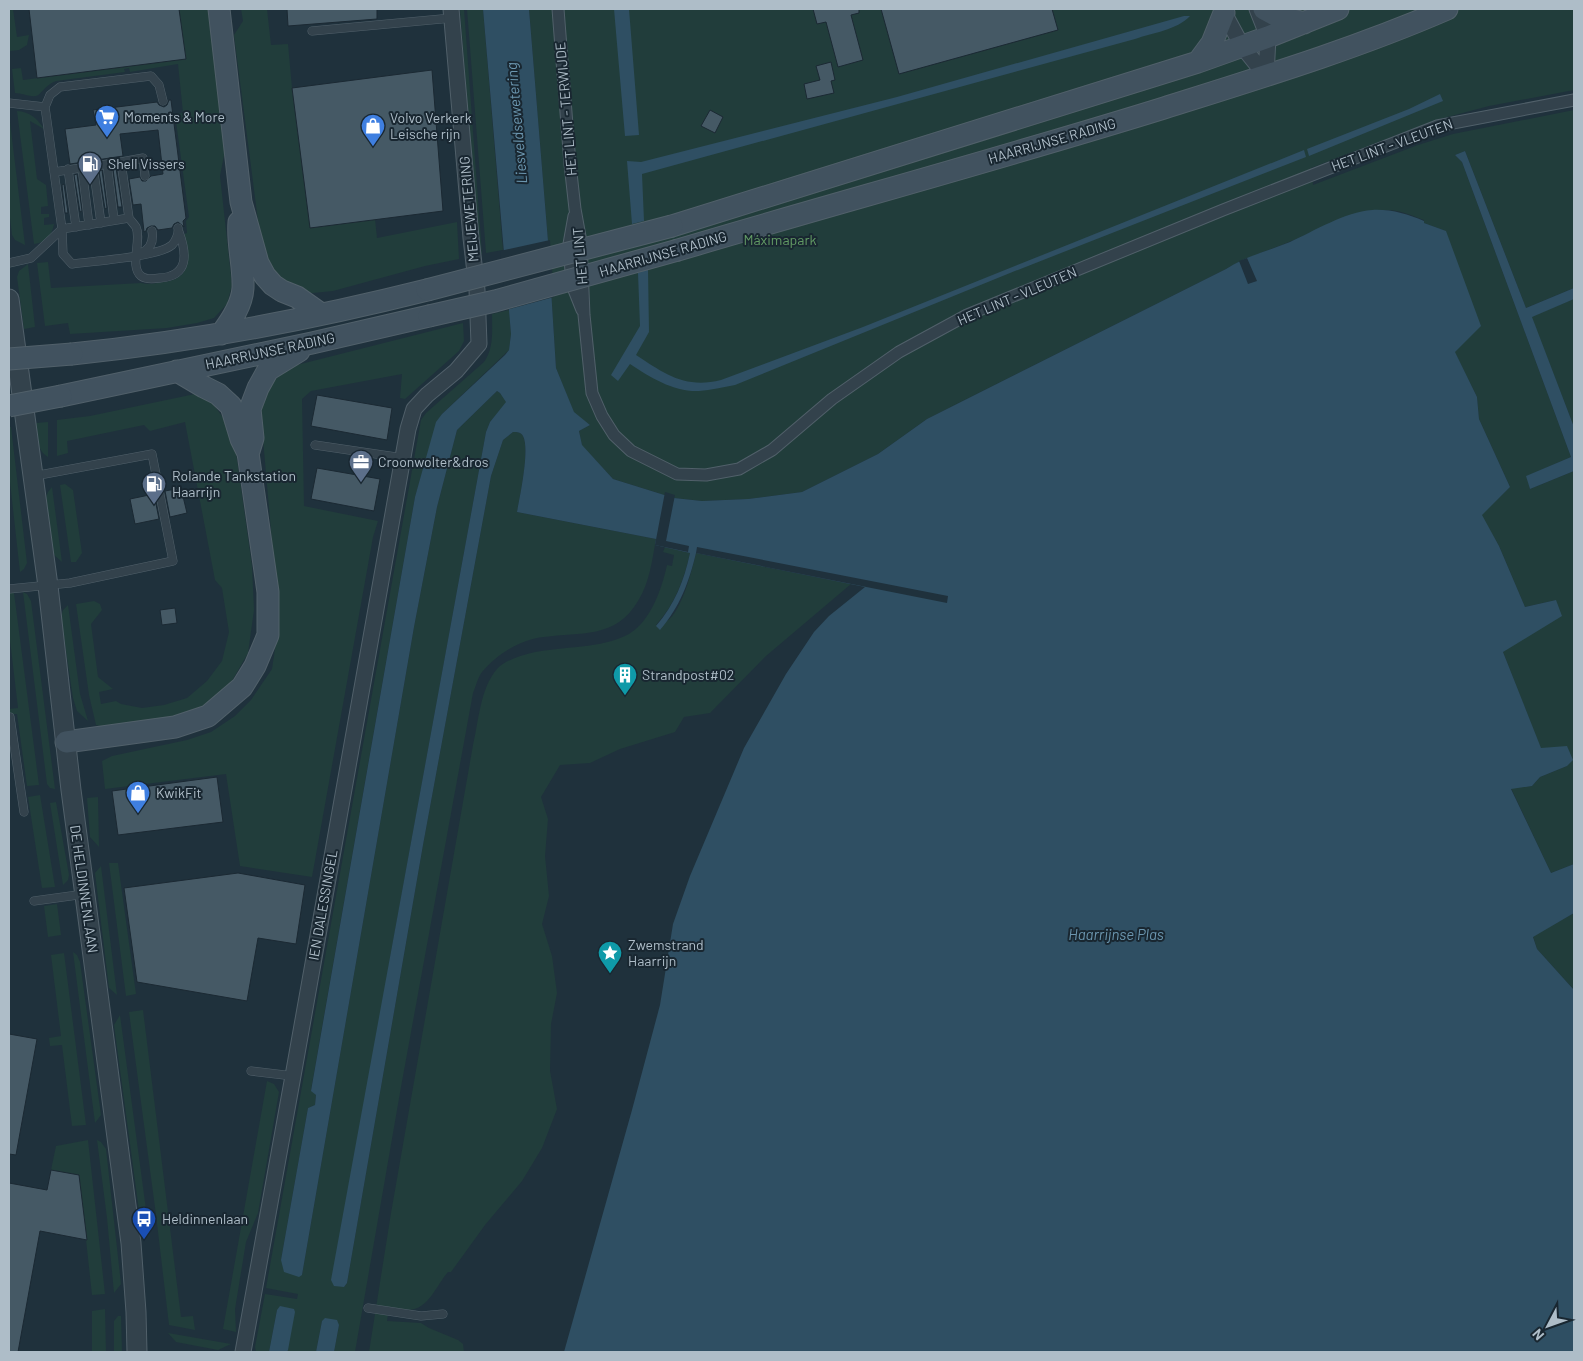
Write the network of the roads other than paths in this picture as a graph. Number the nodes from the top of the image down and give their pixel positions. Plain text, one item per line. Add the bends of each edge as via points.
1 (218, 9) edge
2 (558, 9) edge
3 (1257, 9) edge
4 (1264, 9) edge
5 (1338, 9) edge
6 (1447, 9) edge
7 (1223, 11) edge
8 (452, 13) edge
9 (1304, 23) junction
10 (312, 31) dead end
11 (1268, 37) junction
12 (1242, 46) junction
13 (1198, 62) junction
14 (1266, 76) junction
15 (1574, 100) edge
16 (163, 101) dead end
17 (9, 103) edge
18 (44, 107) junction
19 (121, 162) junction
20 (107, 164) junction
21 (93, 166) junction
22 (82, 168) junction
23 (68, 170) junction
24 (54, 172) junction
25 (146, 176) dead end
26 (241, 202) junction
27 (575, 209) joint
28 (129, 218) junction
29 (114, 220) junction
30 (101, 223) junction
31 (89, 225) junction
32 (76, 227) junction
33 (62, 229) junction
34 (152, 231) dead end
35 (136, 255) junction
36 (9, 263) edge
37 (477, 290) joint
38 (9, 299) edge
39 (321, 314) junction
40 (584, 314) joint
41 (221, 334) junction
42 (312, 343) junction
43 (9, 359) edge
44 (177, 371) junction
45 (9, 406) edge
46 (315, 445) dead end
47 (248, 453) junction
48 (402, 458) junction
49 (34, 476) junction
50 (48, 586) junction
51 (9, 589) edge
52 (9, 718) edge
53 (66, 742) junction
54 (24, 812) dead end
55 (85, 894) junction
56 (34, 901) dead end
57 (252, 1071) dead end
58 (293, 1076) junction
59 (368, 1308) dead end
60 (443, 1314) dead end
61 (137, 1352) edge
62 (243, 1352) edge

1 - 26 main road
2 - 27 street, HET LINT - TERWIJDE
3 - 11 street
4 - 9 main road
5 - 9 main road, HAARRIJNSE RADING
6 - 14 main road, HAARRIJNSE RADING via 1406,27
7 - 12 street
7 - 13 main road via 1212,43
8 - 10 lane
8 - 37 street, MEIJEWETERING
9 - 11 main road, HAARRIJNSE RADING
11 - 12 main road, HAARRIJNSE RADING
11 - 14 street
12 - 13 main road, HAARRIJNSE RADING
12 - 14 street
13 - 39 main road, HAARRIJNSE RADING, bridge via 672,226
14 - 42 main road, HAARRIJNSE RADING, bridge via 1094,130 678,250 495,301
15 - 40 street, HET LINT - VLEUTEN via 1437,126 966,315 899,352 832,399 772,450 739,469 706,476 677,474 631,451 614,435 592,393
16 - 18 lane via 159,84 151,76 60,87 50,95
17 - 18 lane
18 - 24 lane
19 - 20 lane
19 - 25 lane via 143,158
19 - 28 lane
20 - 21 lane
20 - 29 lane
21 - 22 lane
21 - 30 lane
22 - 23 lane
22 - 31 lane
23 - 24 lane
23 - 32 lane
24 - 33 lane
26 - 39 main road via 258,264 265,276 282,291
26 - 41 main road via 238,234 243,289 232,320
27 - 40 street, HET LINT via 581,242
28 - 29 lane
28 - 35 lane via 136,228
29 - 30 lane
30 - 31 lane
31 - 32 lane
32 - 33 lane
33 - 35 lane via 63,254 72,264
33 - 36 lane via 31,258
34 - 35 lane via 152,243 146,251
35 - 35 lane via 141,276 166,278 174,274 184,263 185,249 179,230 173,244 159,252
37 - 48 street, IEN DALESSINGEL via 479,344 456,371 414,409
38 - 49 street, DE HELDINNENLAAN
39 - 41 main road, HAARRIJNSE RADING
41 - 43 main road, HAARRIJNSE RADING, bridge via 130,348
42 - 44 main road, HAARRIJNSE RADING
42 - 47 main road via 268,370 250,409 253,438
44 - 45 main road, HAARRIJNSE RADING, bridge
44 - 47 main road via 218,394 231,406
46 - 48 lane
47 - 53 main road via 268,592 268,635 242,687 208,716 175,727
48 - 58 street, IEN DALESSINGEL
49 - 50 street, DE HELDINNENLAAN
49 - 50 lane via 152,454 173,561
50 - 51 lane
50 - 53 street, DE HELDINNENLAAN
52 - 54 lane
53 - 55 street, DE HELDINNENLAAN
55 - 56 lane
55 - 61 street, DE HELDINNENLAAN via 131,1243
57 - 58 lane
58 - 62 street, IEN DALESSINGEL
59 - 60 lane via 421,1316

